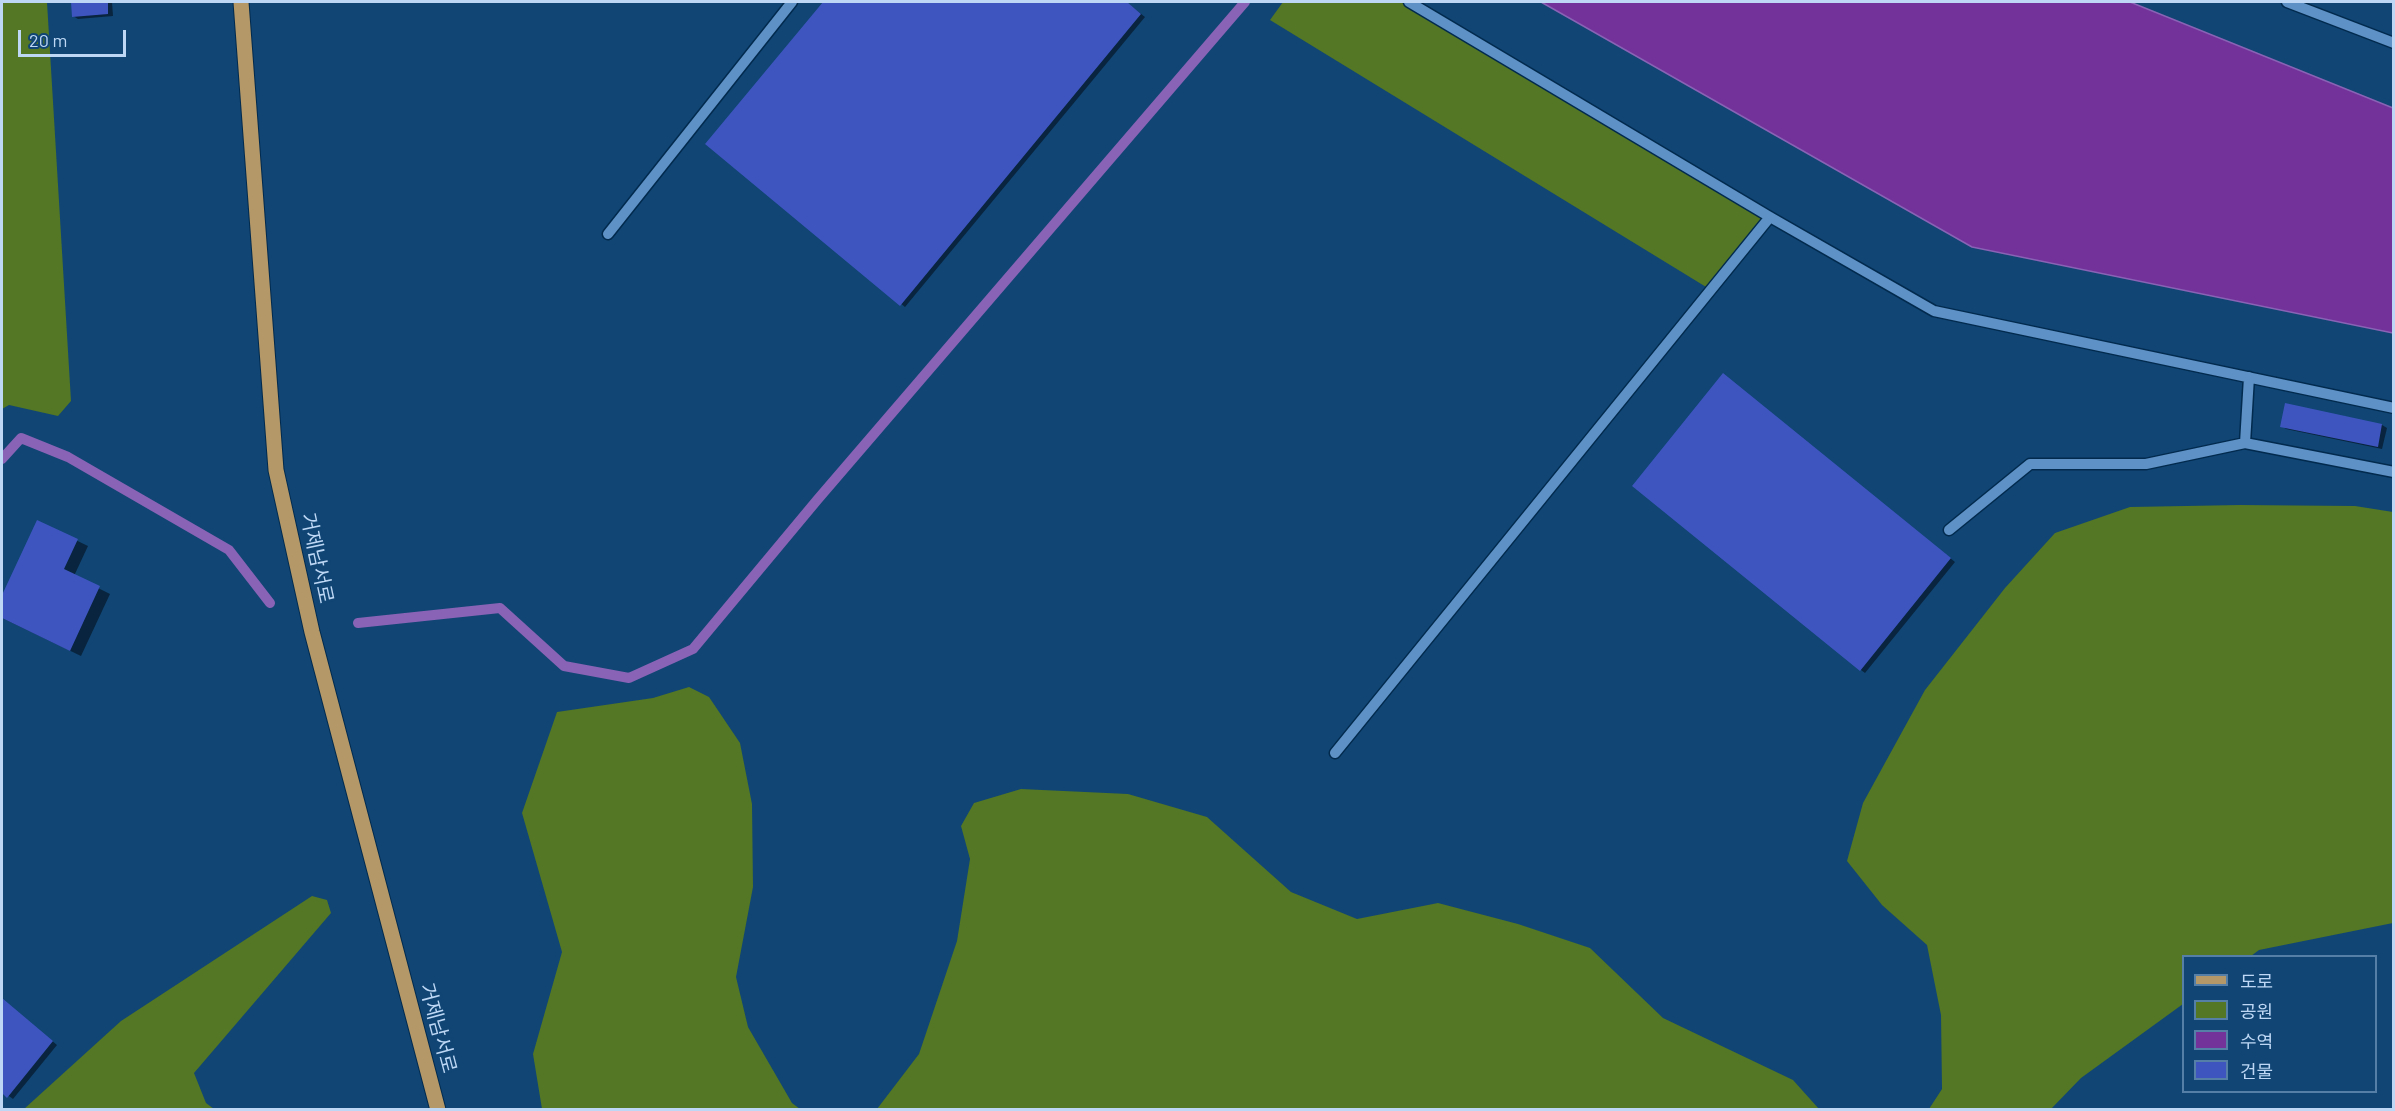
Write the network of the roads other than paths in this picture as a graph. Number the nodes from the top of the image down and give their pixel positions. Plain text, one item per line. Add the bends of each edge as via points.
1 (241, 2) edge
2 (792, 2) edge
3 (1409, 2) edge
4 (2287, 2) edge
5 (2394, 43) edge
6 (1770, 217) junction
7 (608, 234) dead end
8 (2249, 377) junction
9 (2394, 408) edge
10 (2245, 444) junction
11 (2394, 472) edge
12 (1949, 530) dead end
13 (1335, 753) dead end
14 (438, 1110) edge

1 - 14 main road, 거제남서로 via 276,470 312,632
2 - 7 lane
3 - 6 lane
4 - 5 lane
6 - 8 lane via 1934,311
6 - 13 lane
8 - 9 lane
8 - 10 lane
10 - 11 lane
10 - 12 lane via 2146,464 2030,464

